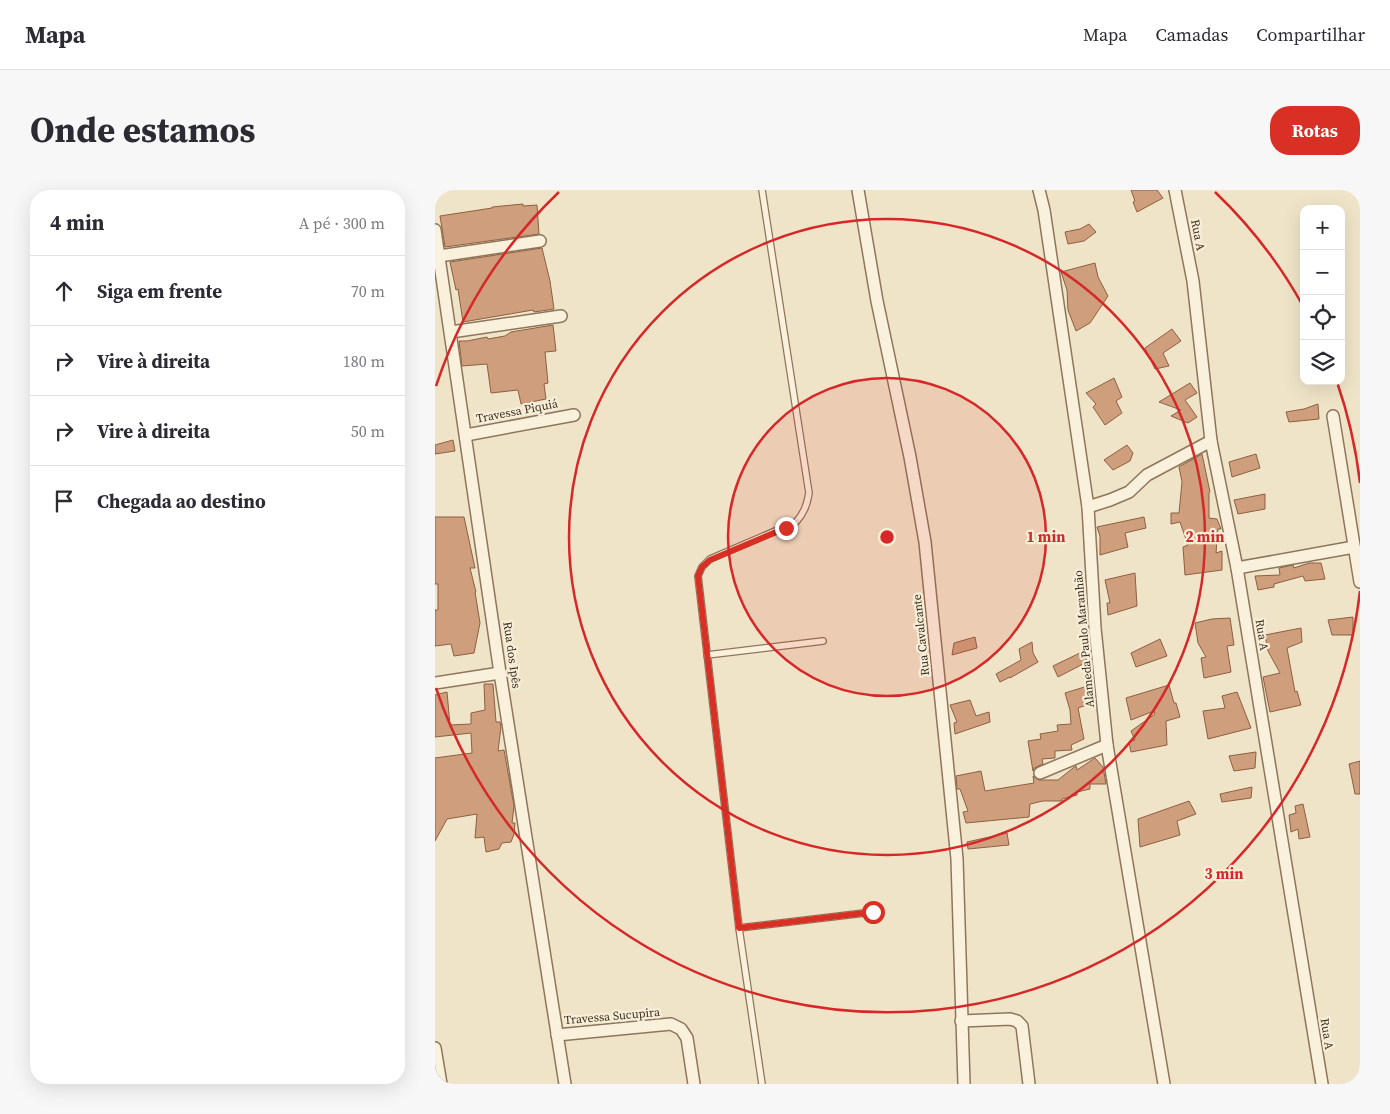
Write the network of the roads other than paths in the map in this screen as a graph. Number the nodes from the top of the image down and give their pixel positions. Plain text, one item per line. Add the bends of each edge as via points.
1 (762, 190) edge
2 (858, 190) edge
3 (1039, 190) edge
4 (1175, 190) edge
5 (435, 230) edge
6 (540, 241) dead end
7 (439, 256) junction
8 (561, 316) dead end
9 (451, 332) junction
10 (574, 415) dead end
11 (1333, 416) dead end
12 (466, 435) junction
13 (1211, 441) junction
14 (1087, 507) junction
15 (1354, 547) junction
16 (1237, 568) junction
17 (1360, 582) edge
18 (823, 641) dead end
19 (707, 655) junction
20 (500, 672) junction
21 (435, 683) edge
22 (1107, 744) junction
23 (1040, 774) dead end
24 (873, 912) dead end
25 (739, 928) junction
26 (961, 1021) junction
27 (557, 1035) junction
28 (435, 1048) edge
29 (441, 1084) edge
30 (565, 1084) edge
31 (694, 1084) edge
32 (762, 1084) edge
33 (964, 1084) edge
34 (1029, 1084) edge
35 (1164, 1084) edge
36 (1322, 1084) edge

1 - 19 lane via 809,493 807,506 796,522 710,560 702,567 698,576
2 - 26 street, Rua Cavalcante via 925,542 957,859
3 - 14 street, Alameda Paulo Maranhão
4 - 13 street, Rua A via 1193,281
5 - 7 street, Rua dos Ipês
6 - 7 street
7 - 9 street, Rua dos Ipês
8 - 9 street
9 - 12 street, Rua dos Ipês
10 - 12 street, Travessa Piquiá
11 - 15 street
12 - 20 street, Rua dos Ipês
13 - 14 street via 1147,474 1129,492
13 - 16 street, Rua A
14 - 22 street, Alameda Paulo Maranhão
15 - 16 street
15 - 17 street
16 - 36 street, Rua A
18 - 19 lane
19 - 25 lane
20 - 21 street
20 - 27 street, Rua dos Ipês
22 - 23 street
22 - 35 street, Alameda Paulo Maranhão
24 - 25 lane
25 - 32 lane
26 - 33 street, Rua Cavalcante
26 - 34 street via 1017,1021 1022,1026
27 - 30 street, Rua dos Ipês
27 - 31 street, Travessa Sucupira via 671,1024 681,1029 687,1038
28 - 29 street

